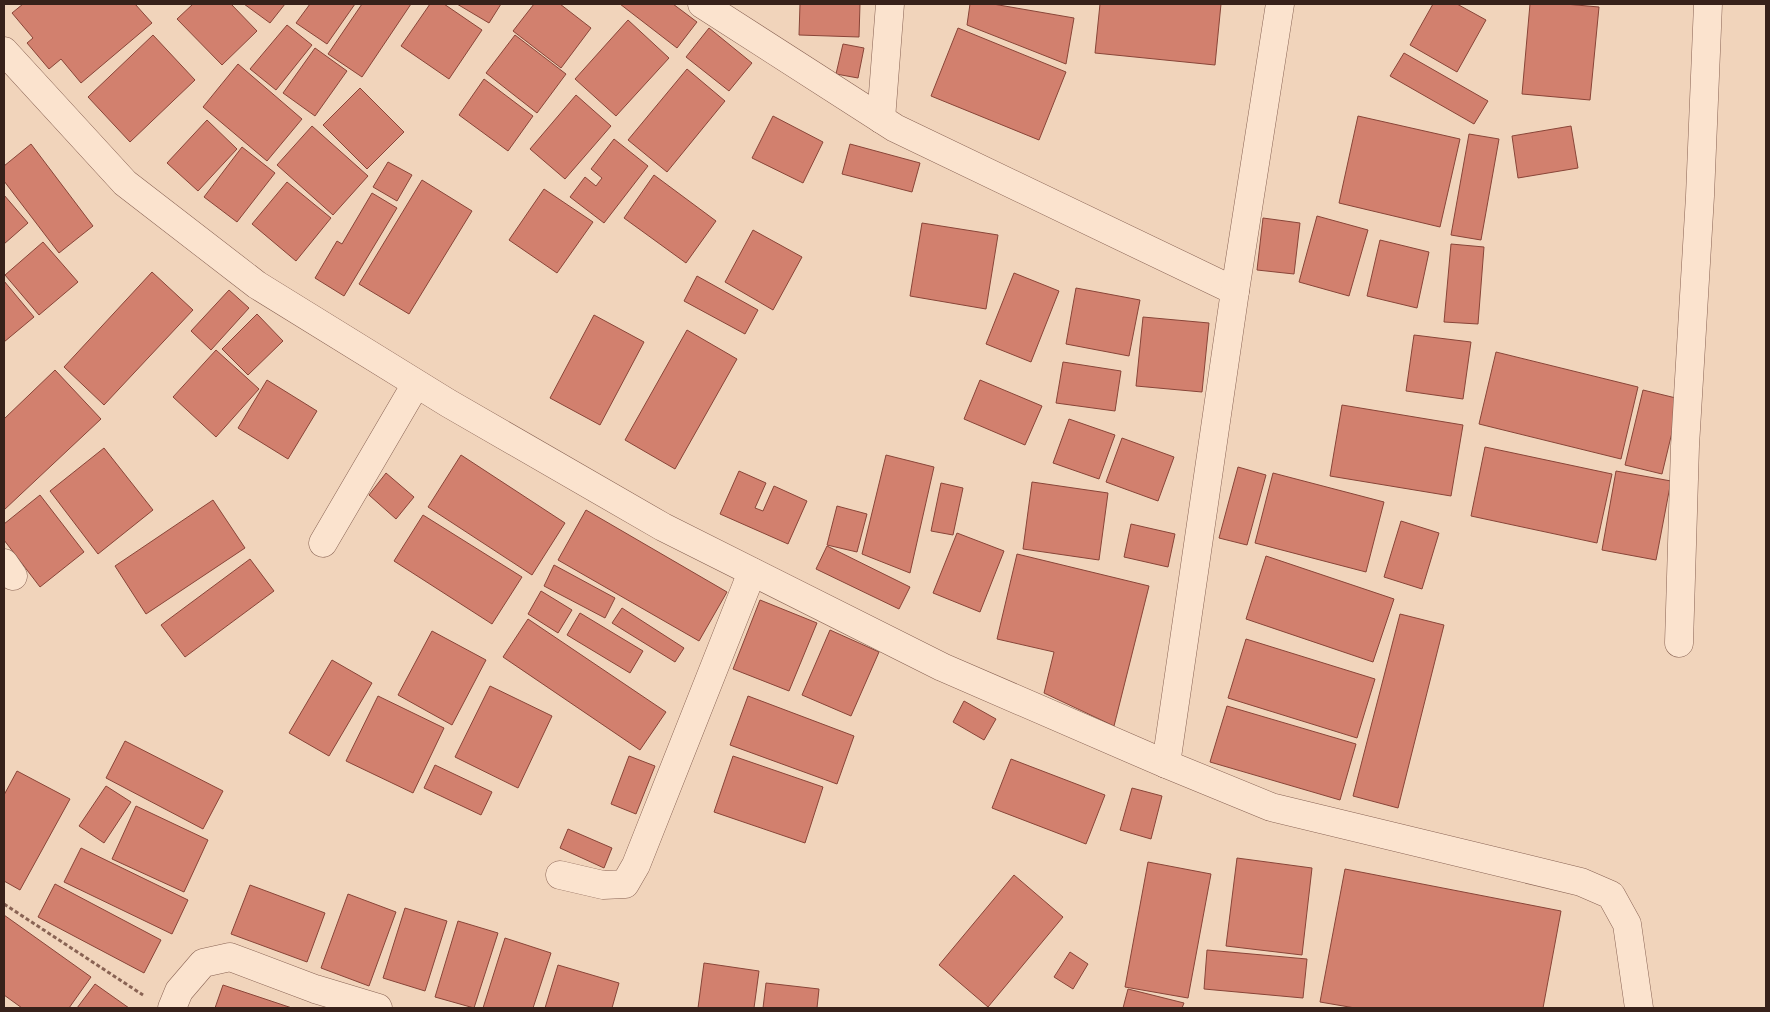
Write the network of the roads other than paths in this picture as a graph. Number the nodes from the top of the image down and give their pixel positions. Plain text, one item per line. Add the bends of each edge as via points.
1 (702, 4) edge
2 (890, 4) edge
3 (1280, 4) edge
4 (1708, 4) edge
5 (4, 51) edge
6 (881, 119) junction
7 (1235, 291) junction
8 (416, 384) junction
9 (323, 543) dead end
10 (752, 572) junction
11 (1679, 643) dead end
12 (1166, 764) junction
13 (560, 875) dead end
14 (172, 1008) edge
15 (378, 1008) edge
16 (1639, 1008) edge

1 - 6 street
2 - 6 street
3 - 7 street
4 - 11 street via 1684,446
5 - 8 street via 125,183 257,285
6 - 7 street
7 - 12 street
8 - 9 street
8 - 10 street via 663,527
10 - 12 street via 942,667
10 - 13 street via 625,884 603,885
12 - 16 street via 1271,807 1581,882 1611,895 1627,924
14 - 15 street via 179,992 203,963 230,957 315,989

